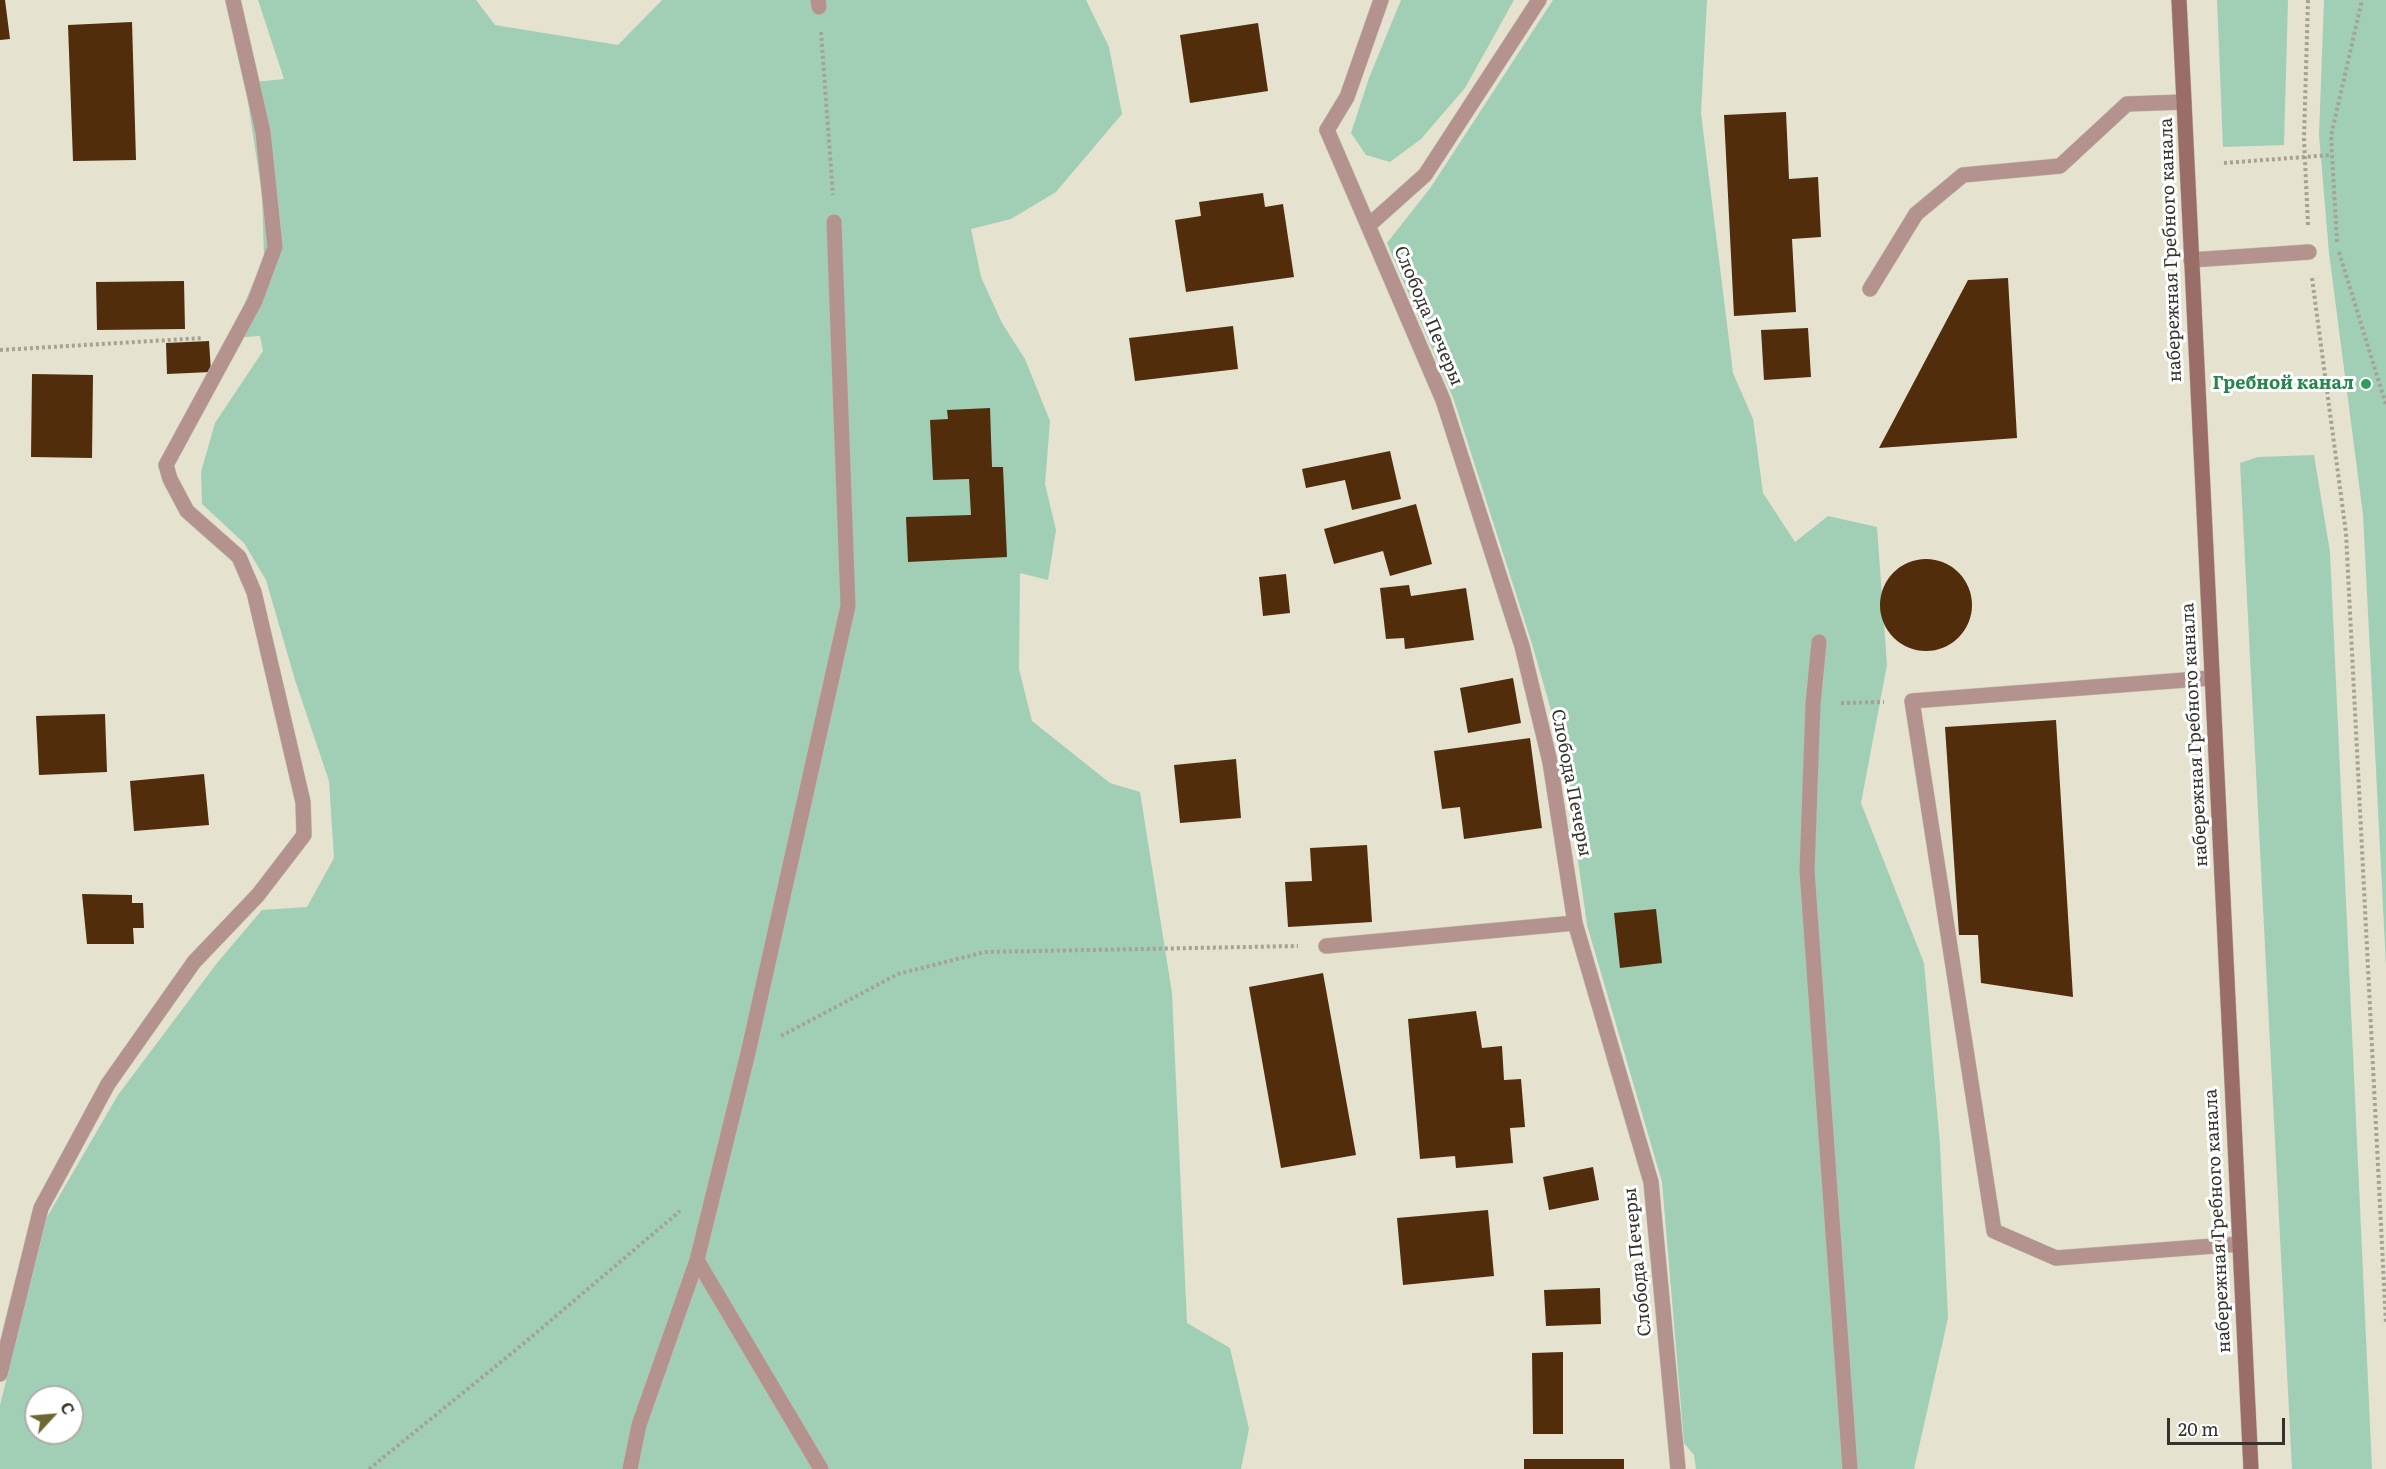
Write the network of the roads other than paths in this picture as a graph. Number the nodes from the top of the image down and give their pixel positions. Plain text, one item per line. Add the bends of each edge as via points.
1 (233, 0) edge
2 (1381, 0) edge
3 (1539, 0) edge
4 (2179, 0) edge
5 (2184, 102) junction
6 (834, 222) road end
7 (1368, 226) junction
8 (2309, 252) road end
9 (2191, 260) junction
10 (1870, 289) dead end
11 (1819, 642) dead end
12 (2211, 678) junction
13 (1575, 923) junction
14 (1326, 946) road end
15 (2240, 1244) junction
16 (698, 1260) junction
17 (0, 1374) edge
18 (630, 1469) edge
19 (821, 1469) edge
20 (1678, 1469) edge
21 (1850, 1469) edge
22 (2251, 1469) edge

1 - 17 street via 263,132 275,247 255,301 166,465 187,511 239,557 254,592 303,802 304,835 258,895 194,962 108,1084 41,1208
2 - 7 street, Слобода Печеры via 1347,97 1327,130
3 - 7 street via 1425,176
4 - 5 street, набережная Гребного канала
5 - 9 street, набережная Гребного канала
5 - 10 street via 2127,104 2060,166 1963,175 1916,214
6 - 16 street via 848,606
7 - 13 street, Слобода Печеры via 1443,400 1522,646 1550,762
8 - 9 street
9 - 12 street, набережная Гребного канала
11 - 21 street via 1807,871
12 - 15 street, набережная Гребного канала
12 - 15 street via 1912,702 1994,1231 2056,1258
13 - 14 street
13 - 20 street, Слобода Печеры via 1651,1182
15 - 22 street, набережная Гребного канала
16 - 18 street via 639,1425
16 - 19 street

